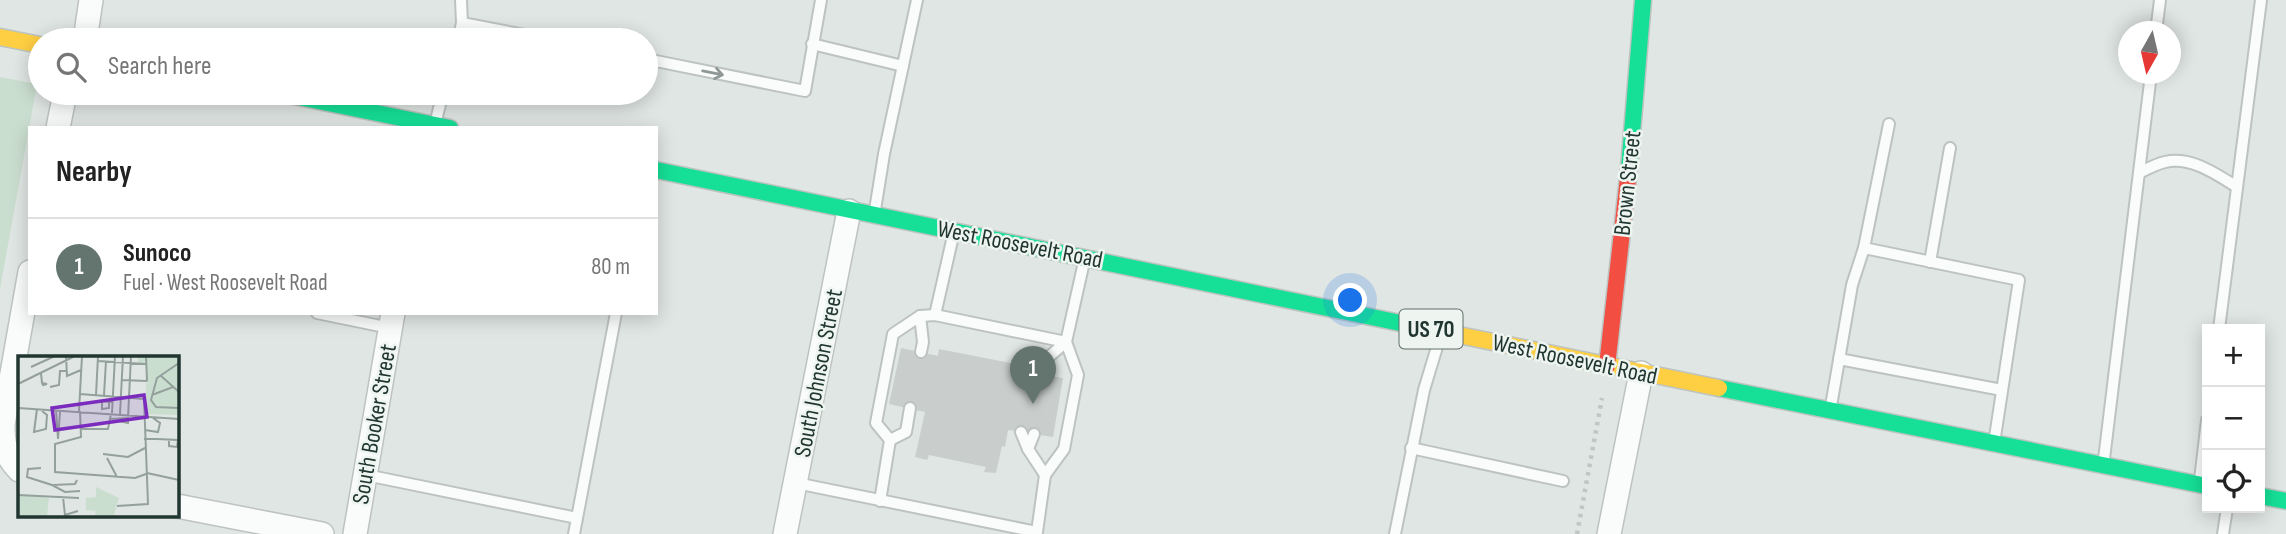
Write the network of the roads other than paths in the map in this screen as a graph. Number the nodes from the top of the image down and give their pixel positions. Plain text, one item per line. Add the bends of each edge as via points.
1 (91, 0) edge
2 (461, 0) edge
3 (821, 0) edge
4 (917, 0) edge
5 (1643, 0) edge
6 (2160, 0) edge
7 (2260, 0) edge
8 (2157, 21) edge
9 (462, 23) junction
10 (87, 28) edge
11 (461, 28) edge
12 (488, 28) edge
13 (0, 37) edge
14 (28, 43) edge
15 (812, 44) junction
16 (658, 61) edge
17 (903, 66) junction
18 (2150, 84) edge
19 (63, 105) edge
20 (335, 105) edge
21 (442, 105) edge
22 (1889, 124) dead end
23 (58, 126) edge
24 (434, 126) edge
25 (439, 126) edge
26 (1950, 148) dead end
27 (658, 170) edge
28 (2139, 173) junction
29 (2237, 187) junction
30 (849, 211) junction
31 (874, 215) junction
32 (954, 231) junction
33 (1864, 248) junction
34 (1085, 257) junction
35 (1930, 262) junction
36 (28, 283) edge
37 (336, 315) edge
38 (616, 315) edge
39 (935, 315) junction
40 (920, 316) junction
41 (391, 321) edge
42 (2220, 324) edge
43 (1442, 331) junction
44 (1066, 342) junction
45 (921, 352) dead end
46 (1839, 359) junction
47 (1044, 361) junction
48 (1607, 366) junction
49 (1641, 373) junction
50 (1031, 374) dead end
51 (1046, 377) dead end
52 (2002, 390) junction
53 (909, 408) dead end
54 (1830, 410) junction
55 (1021, 432) dead end
56 (1034, 435) dead end
57 (890, 440) junction
58 (1994, 443) junction
59 (1028, 449) junction
60 (1411, 449) junction
61 (14, 464) edge
62 (2103, 465) junction
63 (366, 475) junction
64 (1045, 475) junction
65 (1563, 481) dead end
66 (796, 483) junction
67 (2202, 485) edge
68 (2265, 497) edge
69 (880, 501) junction
70 (2286, 501) edge
71 (178, 506) edge
72 (2226, 513) edge
73 (577, 518) junction
74 (323, 534) edge
75 (355, 534) edge
76 (574, 534) edge
77 (785, 534) edge
78 (1395, 534) edge
79 (1609, 534) edge
80 (2223, 534) edge

1 - 10 street
2 - 9 lane
3 - 15 lane
4 - 17 lane
5 - 48 main road, Brown Street
6 - 8 lane
7 - 29 lane
9 - 11 lane
9 - 12 lane
13 - 14 main road
16 -> 15 lane via 805,91
15 - 17 lane
17 - 31 lane
18 - 28 lane
19 - 23 street
20 - 24 main road
21 - 25 lane
22 - 33 lane
26 - 35 lane
27 - 30 main road, West Roosevelt Road / US 70
28 - 29 lane via 2166,161 2185,162 2207,168
28 - 62 lane
29 - 42 lane
30 - 31 main road, West Roosevelt Road / US 70
30 - 66 street, South Johnson Street
31 - 32 main road, West Roosevelt Road / US 70
32 - 34 main road, West Roosevelt Road / US 70
32 - 39 lane
33 - 35 lane
33 - 46 lane via 1852,285
34 - 43 main road, West Roosevelt Road / US 70
34 - 44 lane
35 - 52 lane via 2019,280
36 - 61 street via 3,424 4,447
37 - 41 lane
38 - 73 lane
39 - 40 lane
39 - 44 lane
40 - 45 lane
40 - 57 lane via 893,334 876,424
41 - 63 street, South Booker Street
43 - 48 main road, West Roosevelt Road / US 70
43 - 60 lane
44 - 47 lane
44 - 64 lane via 1078,375 1064,449
46 - 52 lane
46 - 54 lane
47 - 50 lane
47 - 51 lane
48 - 49 main road, West Roosevelt Road / US 70
49 - 54 main road, West Roosevelt Road / US 70
49 - 79 street
52 - 58 lane
53 - 57 lane via 906,432
54 - 58 main road, West Roosevelt Road / US 70
55 - 59 lane
56 - 59 lane
57 - 69 lane
58 - 62 main road, West Roosevelt Road / US 70
59 - 64 lane
60 - 65 lane
60 - 78 lane
62 - 67 main road, West Roosevelt Road / US 70
63 - 73 lane
63 - 75 street, South Booker Street
64 - 69 lane via 1037,532
66 - 69 lane
66 - 77 street, South Johnson Street
68 - 70 main road
71 - 74 street
72 - 80 lane
73 - 76 lane

